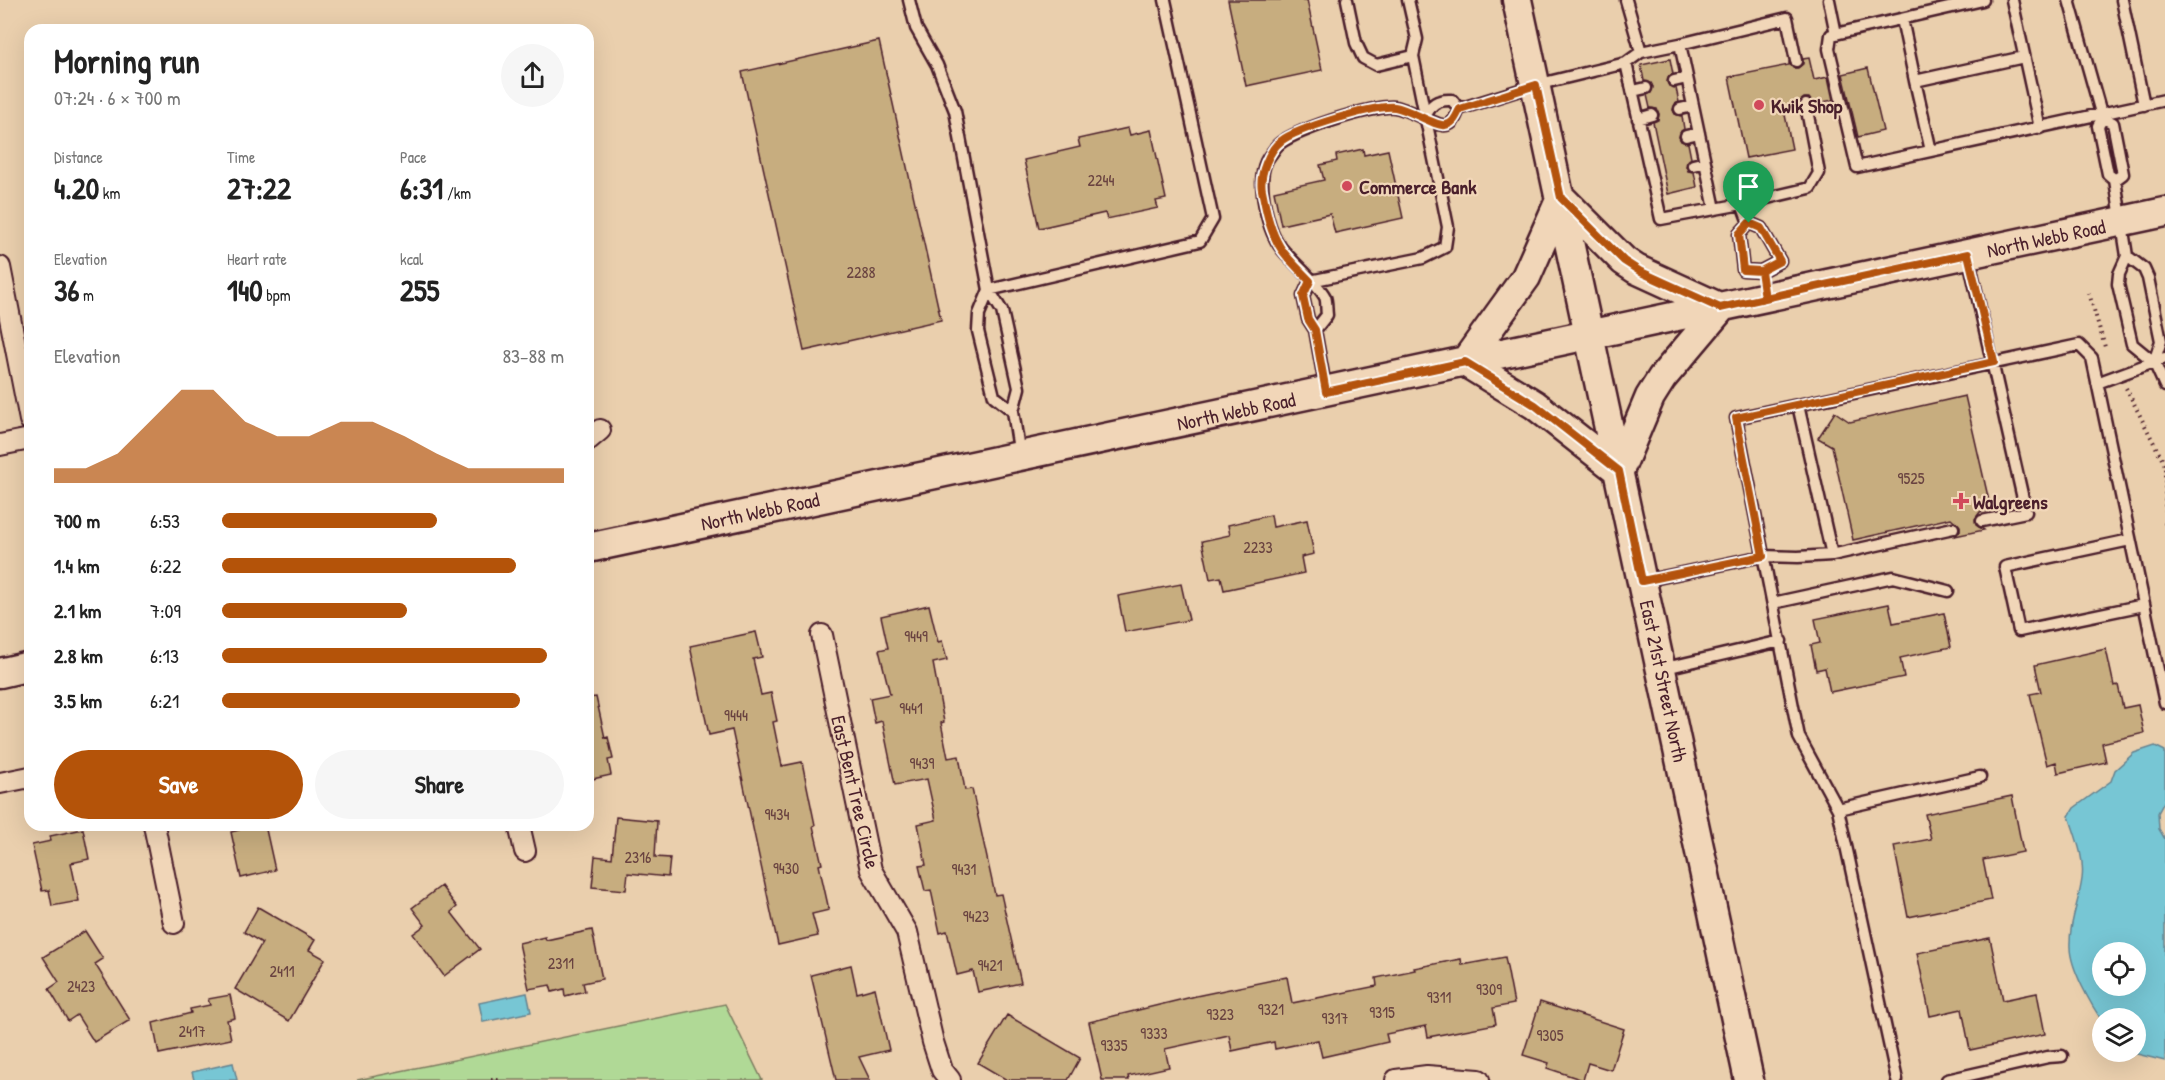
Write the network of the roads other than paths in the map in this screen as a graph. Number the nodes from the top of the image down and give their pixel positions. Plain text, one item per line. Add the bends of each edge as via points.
1 (909, 0) edge
2 (1165, 0) edge
3 (1347, 0) edge
4 (1408, 0) edge
5 (1518, 0) edge
6 (1626, 0) edge
7 (1829, 0) edge
8 (2012, 0) edge
9 (2069, 0) edge
10 (2122, 0) edge
11 (1976, 1) edge
12 (1902, 19) junction
13 (1836, 34) junction
14 (1680, 44) junction
15 (1641, 52) junction
16 (1413, 56) junction
17 (2024, 57) junction
18 (1796, 61) dead end
19 (1626, 63) junction
20 (1687, 78) junction
21 (1674, 81) dead end
22 (1915, 81) junction
23 (1536, 85) junction
24 (1646, 88) dead end
25 (1633, 91) junction
26 (2165, 100) edge
27 (1806, 105) dead end
28 (2144, 105) junction
29 (1693, 106) junction
30 (1460, 109) junction
31 (1680, 109) dead end
32 (1652, 115) dead end
33 (2102, 115) junction
34 (1425, 117) junction
35 (1638, 118) junction
36 (2040, 128) junction
37 (1699, 133) junction
38 (1686, 136) dead end
39 (1657, 142) dead end
40 (1644, 144) junction
41 (1931, 151) junction
42 (1705, 162) junction
43 (1692, 165) dead end
44 (1664, 171) dead end
45 (1650, 173) junction
46 (1561, 198) junction
47 (1742, 204) junction
48 (1716, 209) junction
49 (2165, 212) edge
50 (2122, 221) junction
51 (1749, 223) junction
52 (1968, 254) junction
53 (2127, 255) junction
54 (0, 267) edge
55 (1310, 281) junction
56 (1763, 285) junction
57 (988, 290) junction
58 (1720, 308) junction
59 (1315, 330) junction
60 (1590, 335) junction
61 (2165, 358) edge
62 (1465, 362) junction
63 (1994, 362) junction
64 (2154, 362) junction
65 (2097, 383) junction
66 (2165, 386) edge
67 (24, 389) edge
68 (1326, 392) junction
69 (1798, 405) junction
70 (1013, 411) junction
71 (24, 440) edge
72 (0, 445) edge
73 (1020, 456) junction
74 (1619, 471) junction
75 (1982, 522) dead end
76 (1953, 528) dead end
77 (2130, 540) junction
78 (594, 547) edge
79 (1832, 555) junction
80 (1763, 556) junction
81 (1642, 581) junction
82 (1948, 591) dead end
83 (1773, 603) junction
84 (2144, 605) junction
85 (822, 635) dead end
86 (1781, 641) junction
87 (24, 667) edge
88 (1661, 669) junction
89 (0, 673) edge
90 (2165, 703) edge
91 (1980, 777) dead end
92 (24, 778) edge
93 (0, 783) edge
94 (1838, 809) junction
95 (155, 831) edge
96 (520, 831) edge
97 (525, 851) dead end
98 (174, 923) dead end
99 (2062, 1056) dead end
100 (950, 1080) edge
101 (1396, 1080) edge
102 (1479, 1080) edge
103 (1749, 1080) edge
104 (1898, 1080) edge
105 (1947, 1080) edge

1 - 57 lane via 916,28 937,65 955,111
2 - 57 lane via 1213,219 1200,241
3 - 16 lane via 1363,58 1376,65
4 - 16 lane via 1417,39
5 - 23 main road, East 21st Street North
6 - 15 lane
7 - 13 lane
8 - 17 lane
9 - 33 lane
10 - 28 lane
11 - 12 lane
12 - 13 lane
12 - 22 lane
13 - 41 lane via 1831,35 1829,49 1857,167
14 - 15 lane
14 - 18 lane via 1787,18
14 - 20 lane
15 - 19 lane
16 - 34 lane
17 - 22 lane
17 - 36 lane
19 - 23 lane
19 - 25 lane
20 - 21 lane
20 - 29 lane
22 - 41 lane
23 - 30 lane
23 - 46 main road, East 21st Street North
24 - 25 lane
25 - 35 lane
26 - 28 lane
27 - 47 lane via 1819,173 1810,188
28 - 33 lane
29 - 31 lane
29 - 37 lane
30 - 34 lane via 1455,120 1447,125 1436,125
30 - 34 lane via 1452,100 1443,99 1431,105
32 - 35 lane
33 - 36 lane
33 - 50 lane via 2098,126 2108,174 2115,180
34 - 55 lane via 1448,227 1445,247 1423,258
34 - 55 lane via 1393,106 1307,128 1280,141 1265,163 1261,185 1270,225 1280,247
35 - 40 lane
36 - 41 lane
37 - 38 lane
37 - 42 lane
39 - 40 lane
40 - 45 lane
42 - 43 lane
42 - 48 lane
44 - 45 lane
45 - 48 lane via 1660,219
46 - 58 main road via 1624,261
46 - 60 main road, East 21st Street North
46 - 62 main road via 1526,277
47 - 48 lane
47 - 51 lane
49 - 50 main road, North Webb Road
50 - 52 main road, North Webb Road
50 - 53 lane
51 - 56 lane via 1739,234 1743,270
51 - 56 lane via 1761,228 1780,261
52 - 56 main road, North Webb Road
52 - 63 lane
53 - 64 lane via 2148,278 2161,341
53 - 64 lane via 2118,284 2132,344
54 - 67 street
55 - 59 lane via 1303,296
55 - 59 lane via 1325,297 1327,315
56 - 58 main road, North Webb Road
57 - 70 lane via 1002,311 1019,388
57 - 70 lane via 979,314 978,331 994,396
58 - 60 main road, North Webb Road
58 - 74 main road via 1662,378
59 - 68 lane
60 - 62 main road, North Webb Road
60 - 74 main road, East 21st Street North
61 - 64 lane
62 - 68 main road, North Webb Road
62 - 74 main road via 1535,405
63 - 65 lane via 2079,345 2092,358
63 - 69 lane
63 - 75 lane via 2026,512
64 - 65 lane
64 - 66 lane
65 - 77 lane
68 - 73 main road, North Webb Road
69 - 79 lane
69 - 80 lane via 1736,418
70 - 73 lane
71 - 72 street
73 - 78 main road, North Webb Road
74 - 81 main road, East 21st Street North
76 - 79 lane
77 - 84 lane
77 - 84 lane via 2005,567 2019,631
79 - 80 lane
80 - 81 lane
80 - 83 lane
81 - 88 main road, East 21st Street North
82 - 83 lane via 1893,577
83 - 86 lane
84 - 90 lane
85 - 100 street, East Bent Tree Circle via 871,870 907,932 933,1042 942,1070
86 - 88 lane
86 - 94 lane via 1799,737
87 - 89 main road
88 - 103 main road, East 21st Street North
91 - 94 lane
92 - 93 street
94 - 104 lane
95 - 98 street
96 - 97 street
99 - 105 lane
101 - 102 street via 1427,1076

